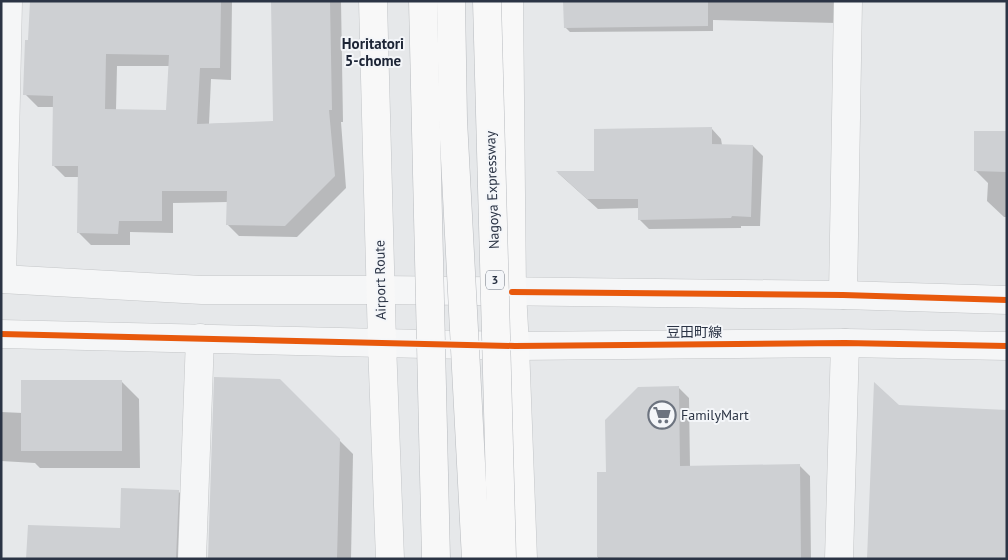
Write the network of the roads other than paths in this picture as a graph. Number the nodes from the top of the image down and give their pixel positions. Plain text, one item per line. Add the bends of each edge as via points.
1 (8, 1) edge
2 (373, 1) edge
3 (423, 1) edge
4 (450, 1) edge
5 (487, 1) edge
6 (509, 1) edge
7 (848, 1) edge
8 (2, 279) edge
9 (381, 290) junction
10 (512, 292) junction
11 (844, 295) junction
12 (1007, 300) edge
13 (1, 334) edge
14 (200, 338) junction
15 (382, 343) junction
16 (845, 343) junction
17 (516, 346) junction
18 (1007, 346) edge
19 (192, 559) edge
20 (390, 559) edge
21 (436, 559) edge
22 (476, 559) edge
23 (502, 559) edge
24 (523, 559) edge
25 (839, 559) edge

1 - 8 street
2 - 9 main road, Airport Route
3 - 21 main road, bridge
4 - 22 main road, bridge via 453,120
5 - 23 main road, Nagoya Expressway / 3, bridge
6 - 10 main road
7 - 11 street
8 - 9 street via 202,290
9 - 10 street
9 - 15 main road, Airport Route
10 - 11 street
10 - 17 main road
11 - 12 street
13 - 14 street, 豆田町線
14 - 15 street, 豆田町線
14 - 19 street
15 - 17 street, 豆田町線
15 - 20 main road, Airport Route
16 - 17 street, 豆田町線
16 - 18 street, 豆田町線
16 - 25 street
17 - 24 main road

